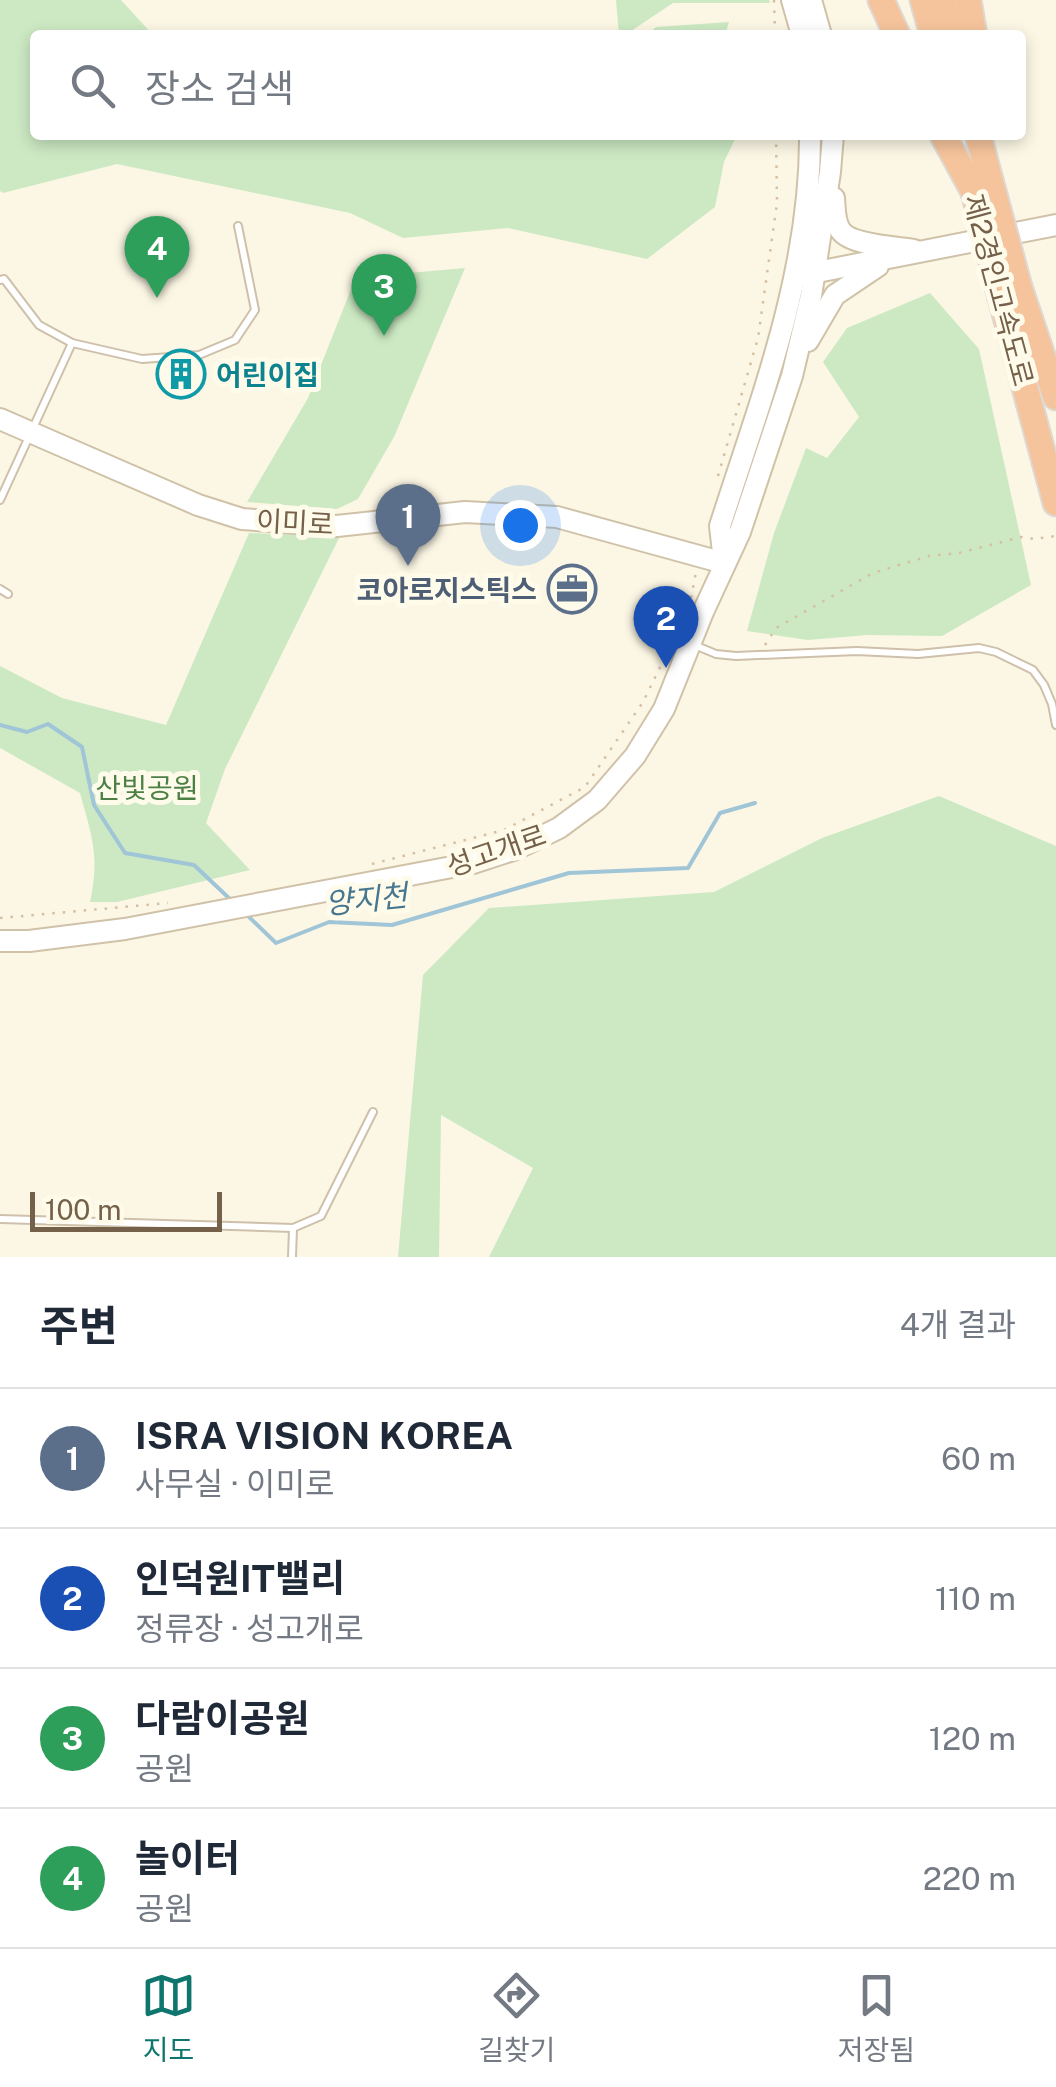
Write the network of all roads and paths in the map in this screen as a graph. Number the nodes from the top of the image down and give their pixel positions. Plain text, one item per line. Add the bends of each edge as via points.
1 (774, 0) edge
2 (792, 0) edge
3 (812, 0) edge
4 (882, 0) edge
5 (923, 0) edge
6 (942, 0) edge
7 (968, 0) edge
8 (775, 30) edge
9 (801, 30) edge
10 (820, 30) edge
11 (895, 30) edge
12 (931, 30) edge
13 (951, 30) edge
14 (973, 30) edge
15 (776, 140) edge
16 (810, 140) edge
17 (832, 140) edge
18 (947, 140) edge
19 (961, 140) edge
20 (978, 140) edge
21 (987, 140) edge
22 (830, 172) junction
23 (982, 186) junction
24 (1056, 225) edge
25 (238, 226) dead end
26 (925, 252) junction
27 (889, 259) junction
28 (805, 274) junction
29 (0, 280) edge
30 (1010, 292) junction
31 (72, 343) junction
32 (792, 374) junction
33 (1056, 398) edge
34 (0, 419) edge
35 (30, 432) junction
36 (717, 480) dead end
37 (0, 500) edge
38 (1056, 503) edge
39 (1056, 536) edge
40 (698, 556) junction
41 (724, 563) junction
42 (0, 589) edge
43 (8, 594) dead end
44 (688, 610) dead end
45 (682, 642) junction
46 (758, 654) junction
47 (1056, 725) edge
48 (359, 868) dead end
49 (182, 900) dead end
50 (0, 918) edge
51 (0, 942) edge
52 (373, 1112) dead end
53 (0, 1219) edge
54 (293, 1228) junction
55 (292, 1257) edge

1 - 8 path
2 - 9 street
3 - 10 street
4 - 11 highway
5 - 12 highway
6 - 13 highway
7 - 14 highway
15 - 36 path via 777,202 758,338
16 - 28 street, 성고개로
17 - 22 street, 성고개로
18 - 23 highway
19 - 23 highway, 제2경인고속도로
20 - 23 highway, 제2경인고속도로
21 - 23 highway
22 - 26 street via 837,223 845,235
22 - 28 street, 성고개로
23 - 30 highway, 제2경인고속도로, bridge
24 - 26 street
25 - 31 lane via 255,310 235,340 199,354 142,359
26 - 27 street
27 - 28 street
27 - 32 street via 832,298
28 - 32 street, 성고개로 via 811,296
28 - 41 street, 성고개로 via 720,526
29 - 31 lane via 39,325
30 - 33 highway, 제2경인고속도로
30 - 38 highway, 제2경인고속도로
31 - 35 lane
32 - 41 street, 성고개로
34 - 35 street, 이미로
35 - 37 lane
35 - 40 street, 이미로 via 242,520 337,526 464,512 556,517
39 - 46 path via 1021,537 873,573 776,628
40 - 41 street, 이미로
40 - 44 path
41 - 45 street, 성고개로
42 - 43 lane
45 - 46 lane via 716,654
45 - 48 path via 584,786 504,830
45 - 51 street, 성고개로 via 664,709 635,756 597,800 516,849 125,930
46 - 47 lane via 979,648 1033,670
49 - 50 path
52 - 54 lane via 320,1216
53 - 54 lane
54 - 55 lane

